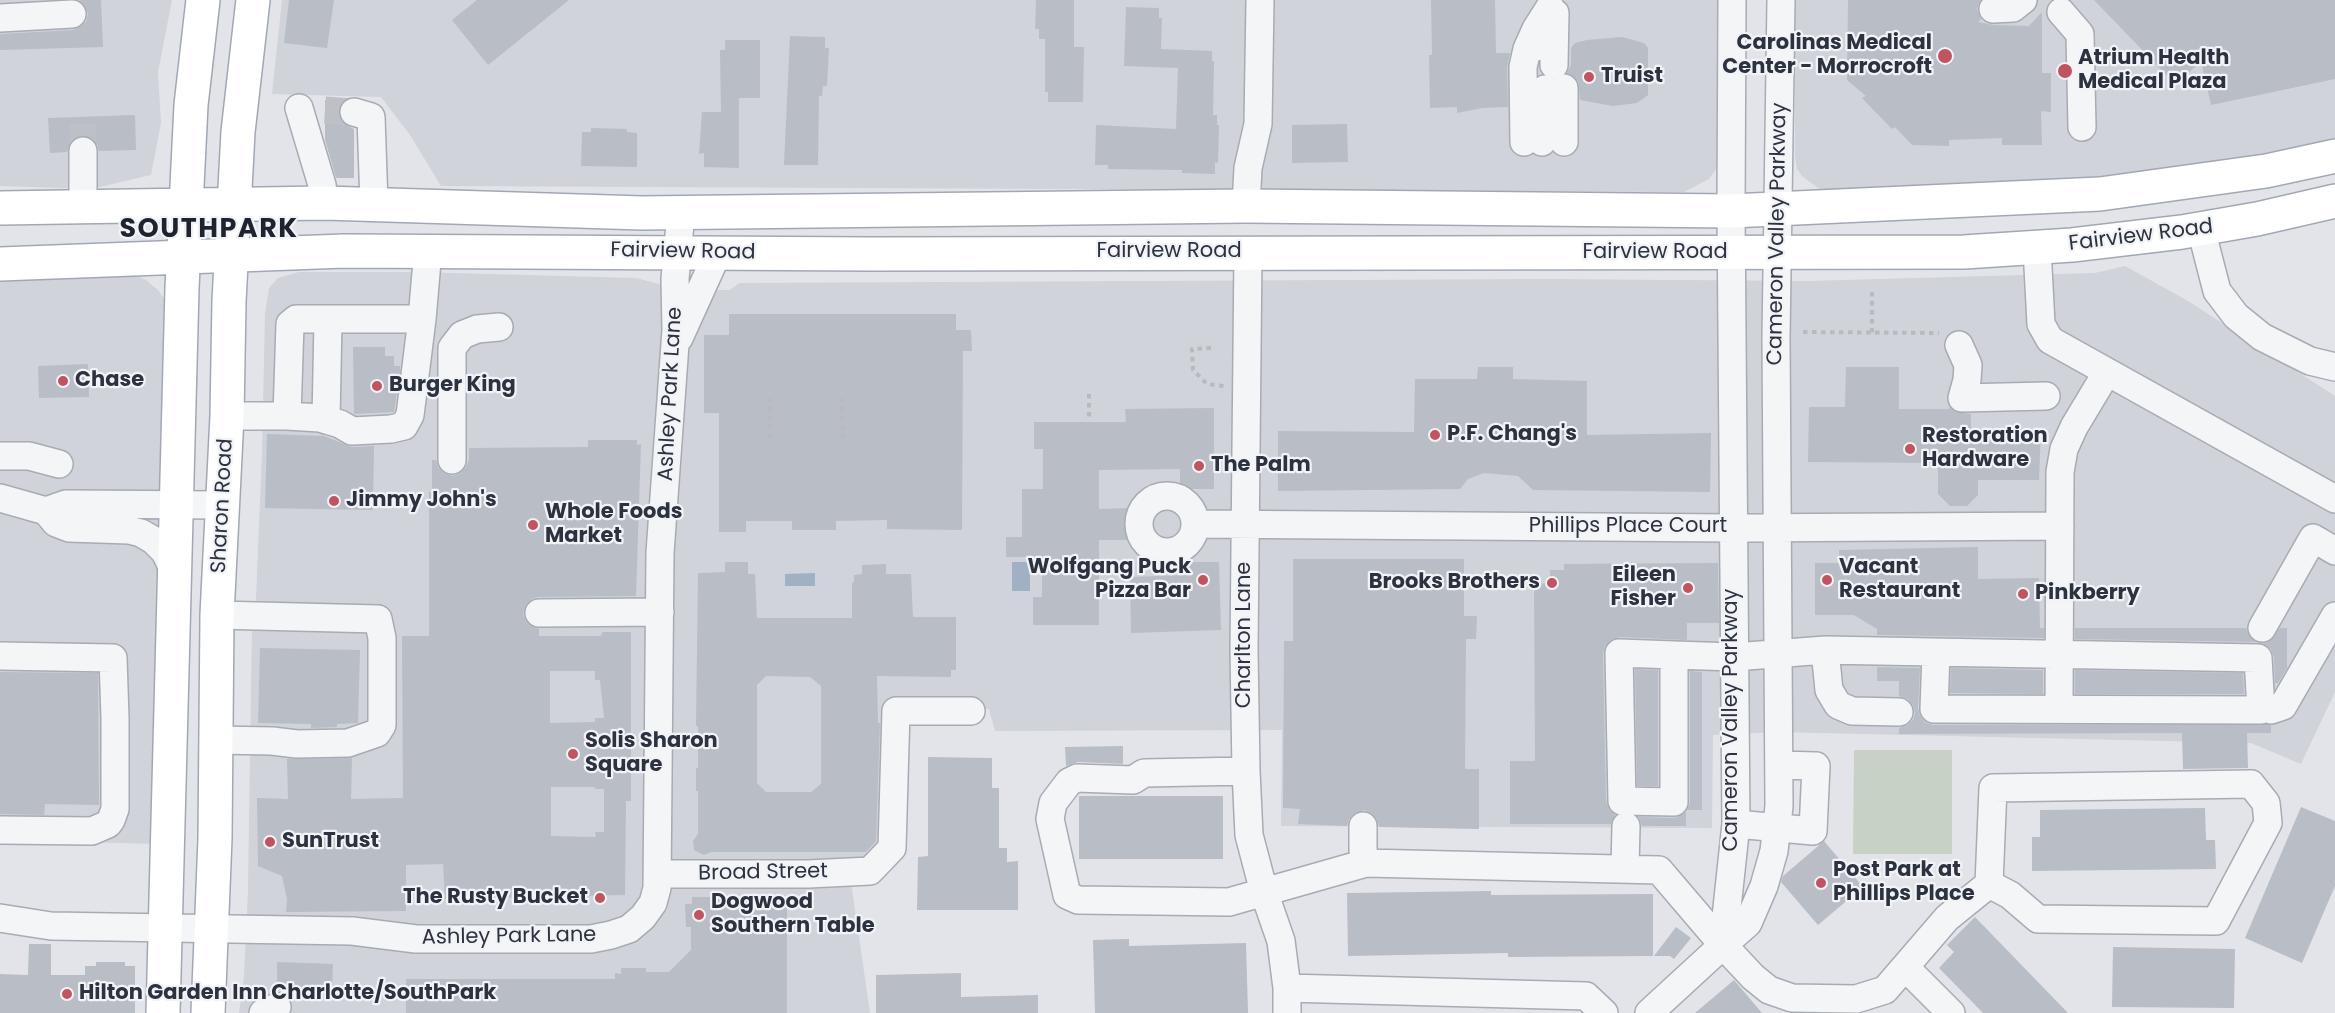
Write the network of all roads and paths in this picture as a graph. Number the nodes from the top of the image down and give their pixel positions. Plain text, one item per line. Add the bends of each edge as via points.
1 (203, 0) edge
2 (254, 0) edge
3 (1260, 0) edge
4 (1732, 0) edge
5 (1781, 0) edge
6 (2023, 0) edge
7 (2055, 5) edge
8 (1993, 9) dead end
9 (72, 14) dead end
10 (0, 18) edge
11 (299, 108) dead end
12 (354, 112) tunnel mouth
13 (2082, 127) dead end
14 (1544, 142) joint
15 (83, 152) tunnel mouth
16 (2335, 156) edge
17 (2335, 201) edge
18 (325, 203) junction
19 (234, 204) junction
20 (374, 204) junction
21 (186, 205) junction
22 (83, 206) junction
23 (1245, 206) junction
24 (0, 208) edge
25 (1778, 209) junction
26 (1731, 211) junction
27 (681, 213) junction
28 (2202, 229) junction
29 (2037, 248) junction
30 (428, 250) junction
31 (1248, 251) junction
32 (677, 252) junction
33 (718, 252) junction
34 (1732, 253) junction
35 (1777, 253) junction
36 (232, 255) junction
37 (183, 258) junction
38 (0, 264) edge
39 (1872, 292) dead end
40 (422, 319) junction
41 (328, 320) junction
42 (499, 327) dead end
43 (1803, 332) dead end
44 (1872, 333) junction
45 (1949, 339) joint
46 (675, 347) junction
47 (1211, 348) dead end
48 (2335, 367) edge
49 (2107, 372) junction
50 (1224, 386) dead end
51 (1089, 394) dead end
52 (2046, 396) dead end
53 (770, 398) dead end
54 (842, 398) dead end
55 (227, 416) junction
56 (287, 416) junction
57 (1089, 419) dead end
58 (326, 420) junction
59 (770, 438) dead end
60 (843, 438) dead end
61 (0, 456) edge
62 (452, 460) dead end
63 (59, 464) dead end
64 (0, 498) edge
65 (2335, 498) edge
66 (177, 504) junction
67 (223, 504) junction
68 (46, 511) junction
69 (1196, 524) dead end
70 (1245, 524) junction
71 (2060, 526) junction
72 (1776, 527) junction
73 (1732, 528) junction
74 (2324, 544) edge
75 (175, 573) junction
76 (660, 612) junction
77 (539, 613) dead end
78 (218, 615) junction
79 (2335, 616) edge
80 (2262, 628) dead end
81 (1825, 650) junction
82 (1779, 653) junction
83 (1936, 653) junction
84 (1674, 655) junction
85 (2058, 655) junction
86 (0, 656) edge
87 (1734, 657) junction
88 (2058, 709) junction
89 (2271, 710) dead end
90 (971, 711) dead end
91 (1899, 712) dead end
92 (365, 737) junction
93 (218, 740) junction
94 (272, 741) junction
95 (1779, 765) junction
96 (1246, 771) junction
97 (1736, 824) junction
98 (1363, 826) dead end
99 (1626, 826) dead end
100 (1777, 828) junction
101 (0, 830) edge
102 (1366, 862) junction
103 (1625, 869) junction
104 (657, 874) junction
105 (1989, 884) junction
106 (1264, 892) junction
107 (0, 918) edge
108 (166, 926) junction
109 (212, 928) junction
110 (1723, 945) junction
111 (1905, 967) junction
112 (1287, 1001) edge
113 (163, 1013) edge
114 (208, 1013) edge
115 (1604, 1013) edge
116 (1649, 1013) edge
117 (1951, 1013) edge

1 - 21 main road via 193,82
2 - 19 main road, Sharon Road via 238,132
3 - 23 street via 1258,124
4 - 26 street, Cameron Valley Parkway
5 - 25 street, Cameron Valley Parkway
6 - 8 street via 2013,8
7 - 13 street via 2080,34
9 - 10 street
11 - 18 street
12 - 20 street via 371,117
14 - 14 street via 1523,67 1527,49 1551,12 1543,39 1550,77
15 - 22 street
16 - 25 main road, Fairview Road via 2266,171 2100,194
17 - 28 main road, Fairview Road
18 - 19 main road, Fairview Road
18 - 20 main road, Fairview Road
19 - 21 main road, Fairview Road
19 - 36 main road, Sharon Road
20 - 27 main road, Fairview Road
21 - 22 main road, Fairview Road
21 - 37 main road
22 - 24 main road, Fairview Road
23 - 26 main road, Fairview Road
23 - 27 main road, Fairview Road
25 - 26 main road, Fairview Road
25 - 35 street, Cameron Valley Parkway
26 - 34 street, Cameron Valley Parkway
27 - 32 street, Ashley Park Lane
28 - 29 main road, Fairview Road
28 - 48 street via 2217,291 2236,316 2262,337 2310,361
29 - 35 main road, Fairview Road
29 - 49 street via 2041,324 2050,340
30 - 32 main road, Fairview Road
30 - 36 main road, Fairview Road
30 - 40 street
31 - 33 main road, Fairview Road
31 - 34 main road, Fairview Road
31 - 70 street, Charlton Lane
32 - 33 main road, Fairview Road
32 - 46 street, Ashley Park Lane
33 - 46 street
34 - 35 main road, Fairview Road
34 - 73 street, Cameron Valley Parkway
35 - 72 street, Cameron Valley Parkway
36 - 37 main road, Fairview Road
36 - 55 main road, Sharon Road
37 - 38 main road, Fairview Road
37 - 66 main road
39 - 44 path
40 - 41 street
40 - 58 street via 410,415 404,426 352,431
41 - 56 street via 296,319 290,324
41 - 58 street
42 - 62 street via 477,329 462,336 452,348
43 - 44 path
44 - 45 path
45 - 52 street via 1968,365 1962,398
46 - 76 street, Ashley Park Lane via 660,553
47 - 50 path via 1192,349 1193,370 1207,384
49 - 65 street
49 - 71 street via 2064,449
51 - 57 path
53 - 59 path
54 - 60 path
55 - 56 street
55 - 67 main road, Sharon Road
56 - 58 street
61 - 63 street via 29,456
64 - 68 street
65 - 74 street
66 - 67 street
66 - 68 street via 66,504
66 - 75 main road
67 - 78 main road, Sharon Road
68 - 75 street via 56,523 69,528 141,533 165,552
69 - 70 street, Phillips Place Court
70 - 73 street, Phillips Place Court
70 - 96 street, Charlton Lane
71 - 72 street, Phillips Place Court
71 - 85 street
72 - 73 street, Phillips Place Court
72 - 82 street, Cameron Valley Parkway
73 - 87 street, Cameron Valley Parkway
74 - 80 street
75 - 108 main road
76 - 77 street
76 - 104 street, Ashley Park Lane
78 - 92 street via 378,619 392,677 382,725 377,733
78 - 93 main road, Sharon Road
79 - 89 street via 2283,706
81 - 82 street
81 - 83 street
81 - 91 street via 1829,690 1838,705 1852,711
82 - 87 street
82 - 95 street, Cameron Valley Parkway
83 - 85 street
83 - 88 street via 1934,709
84 - 84 street via 1674,802 1622,801 1619,653
84 - 87 street
85 - 88 street
85 - 88 street via 2258,658 2261,710
86 - 101 street via 113,658 115,752 114,815 102,828
87 - 97 street, Cameron Valley Parkway
90 - 104 street, Broad Street via 896,711 892,848 870,871
92 - 94 street via 348,744
92 - 94 street via 348,731 292,731
93 - 94 street
93 - 109 main road, Sharon Road
95 - 100 street, Cameron Valley Parkway
95 - 100 street via 1816,766 1812,831
96 - 106 street, Charlton Lane via 1249,835
96 - 106 street via 1144,773 1133,780 1077,778 1069,782 1053,803 1050,819 1067,895 1078,900 1229,902
97 - 100 street
97 - 110 street, Cameron Valley Parkway
98 - 102 street
99 - 103 street
100 - 110 street, Cameron Valley Parkway via 1764,886 1748,923
102 - 103 street
102 - 106 street
103 - 110 street via 1659,870
104 - 109 street, Ashley Park Lane via 657,888 643,917 629,929 591,939 416,939 352,931
105 - 105 street via 2038,919 2216,921 2268,823 2266,803 2251,784 1993,788
105 - 111 street via 1947,918
106 - 112 street, Charlton Lane via 1281,941
107 - 108 street, Ashley Park Lane via 51,926
108 - 109 street, Ashley Park Lane
108 - 113 main road
109 - 114 main road, Sharon Road
110 - 111 street via 1769,990 1792,998 1856,999 1885,990
110 - 116 street
111 - 117 street
112 - 115 street via 1586,996

